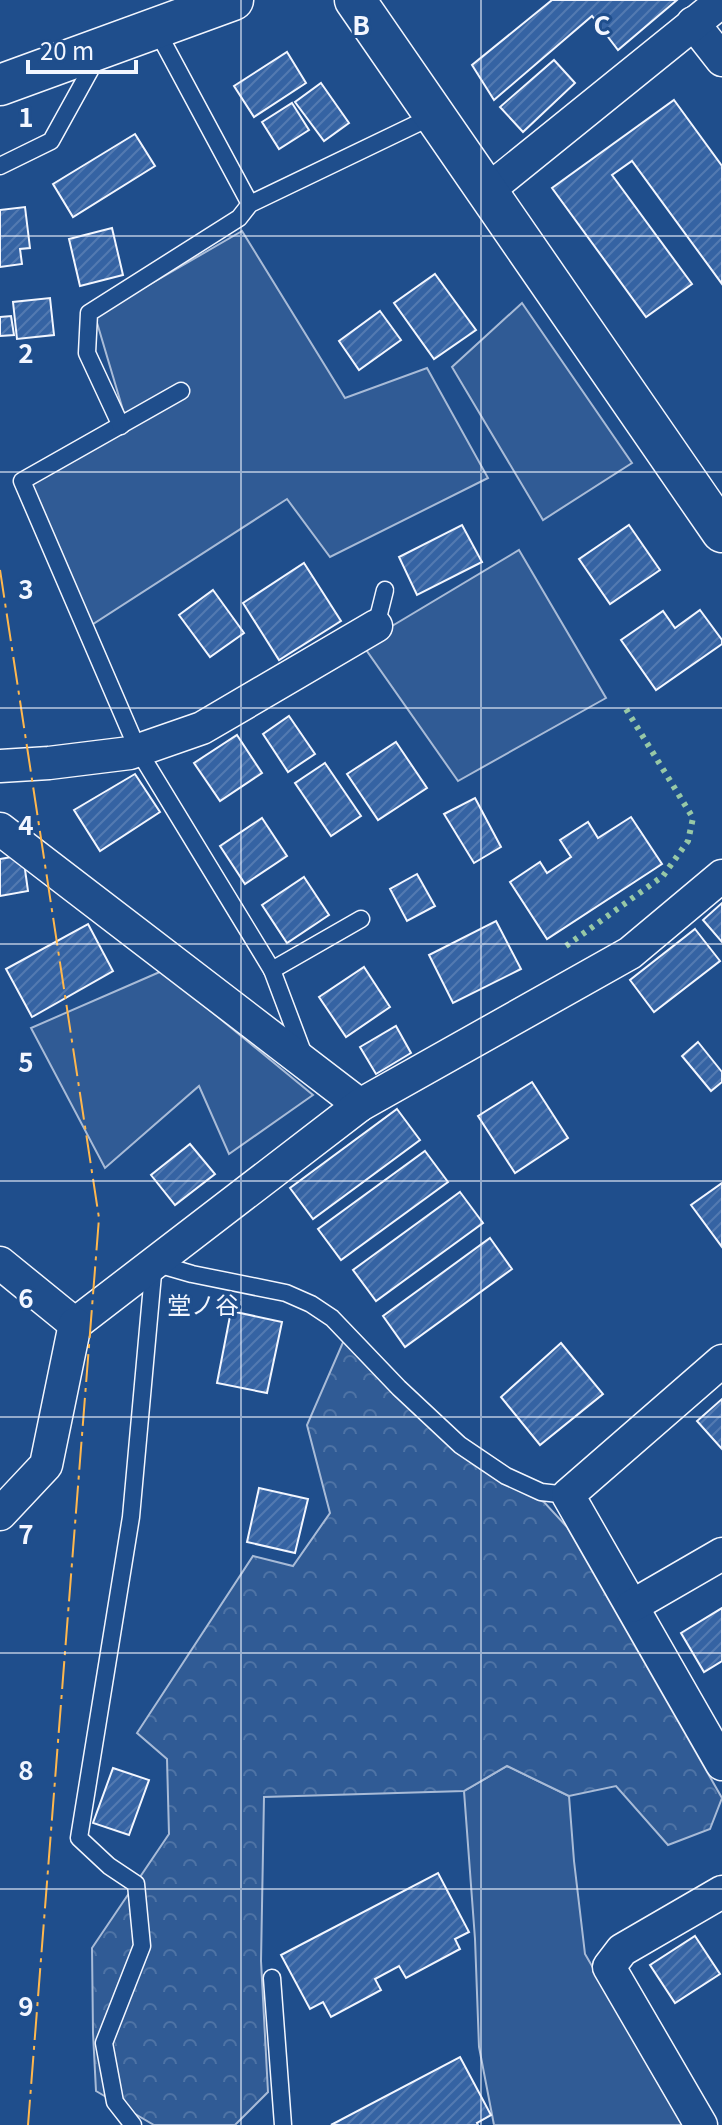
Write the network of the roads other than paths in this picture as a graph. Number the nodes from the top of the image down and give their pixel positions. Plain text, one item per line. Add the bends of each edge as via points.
1 (233, 0) edge
2 (355, 0) edge
3 (722, 1) edge
4 (693, 23) junction
5 (156, 28) junction
6 (103, 48) junction
7 (722, 60) edge
8 (0, 85) edge
9 (434, 115) junction
10 (0, 166) edge
11 (487, 191) junction
12 (250, 204) junction
13 (181, 391) dead end
14 (121, 426) junction
15 (722, 532) edge
16 (385, 590) dead end
17 (376, 626) joint
18 (138, 750) junction
19 (0, 766) edge
20 (0, 829) edge
21 (722, 876) edge
22 (361, 919) dead end
23 (272, 970) junction
24 (308, 1066) junction
25 (360, 1105) junction
26 (0, 1263) edge
27 (154, 1263) junction
28 (75, 1324) junction
29 (722, 1361) edge
30 (568, 1495) junction
31 (0, 1514) edge
32 (722, 1554) edge
33 (632, 1606) junction
34 (722, 1764) edge
35 (722, 1892) edge
36 (272, 1978) dead end
37 (133, 2125) edge
38 (283, 2125) edge
39 (701, 2125) edge

1 - 5 street
2 - 9 street
3 - 4 street
4 - 7 street
4 - 11 street
5 - 6 street
5 - 12 lane
6 - 8 street
6 - 10 lane via 51,141
9 - 11 street
9 - 12 lane
11 - 15 street
12 - 14 lane via 239,218 89,313 87,353
13 - 14 lane
14 - 18 lane via 22,481
16 - 17 lane
17 - 18 street via 202,728
18 - 19 street
18 - 23 lane
20 - 24 street
21 - 25 street via 630,953
22 - 23 lane
23 - 24 lane
24 - 25 street
25 - 27 street
26 - 28 street
27 - 28 street
27 - 30 lane via 286,1293 311,1304 460,1445 530,1487
27 - 37 lane via 131,1517 79,1838 136,1884 142,1946 104,2043 115,2102
28 - 31 street via 46,1465
29 - 30 street
30 - 33 street
32 - 33 street
33 - 34 street
35 - 39 street via 622,1950 609,1967
36 - 38 lane

